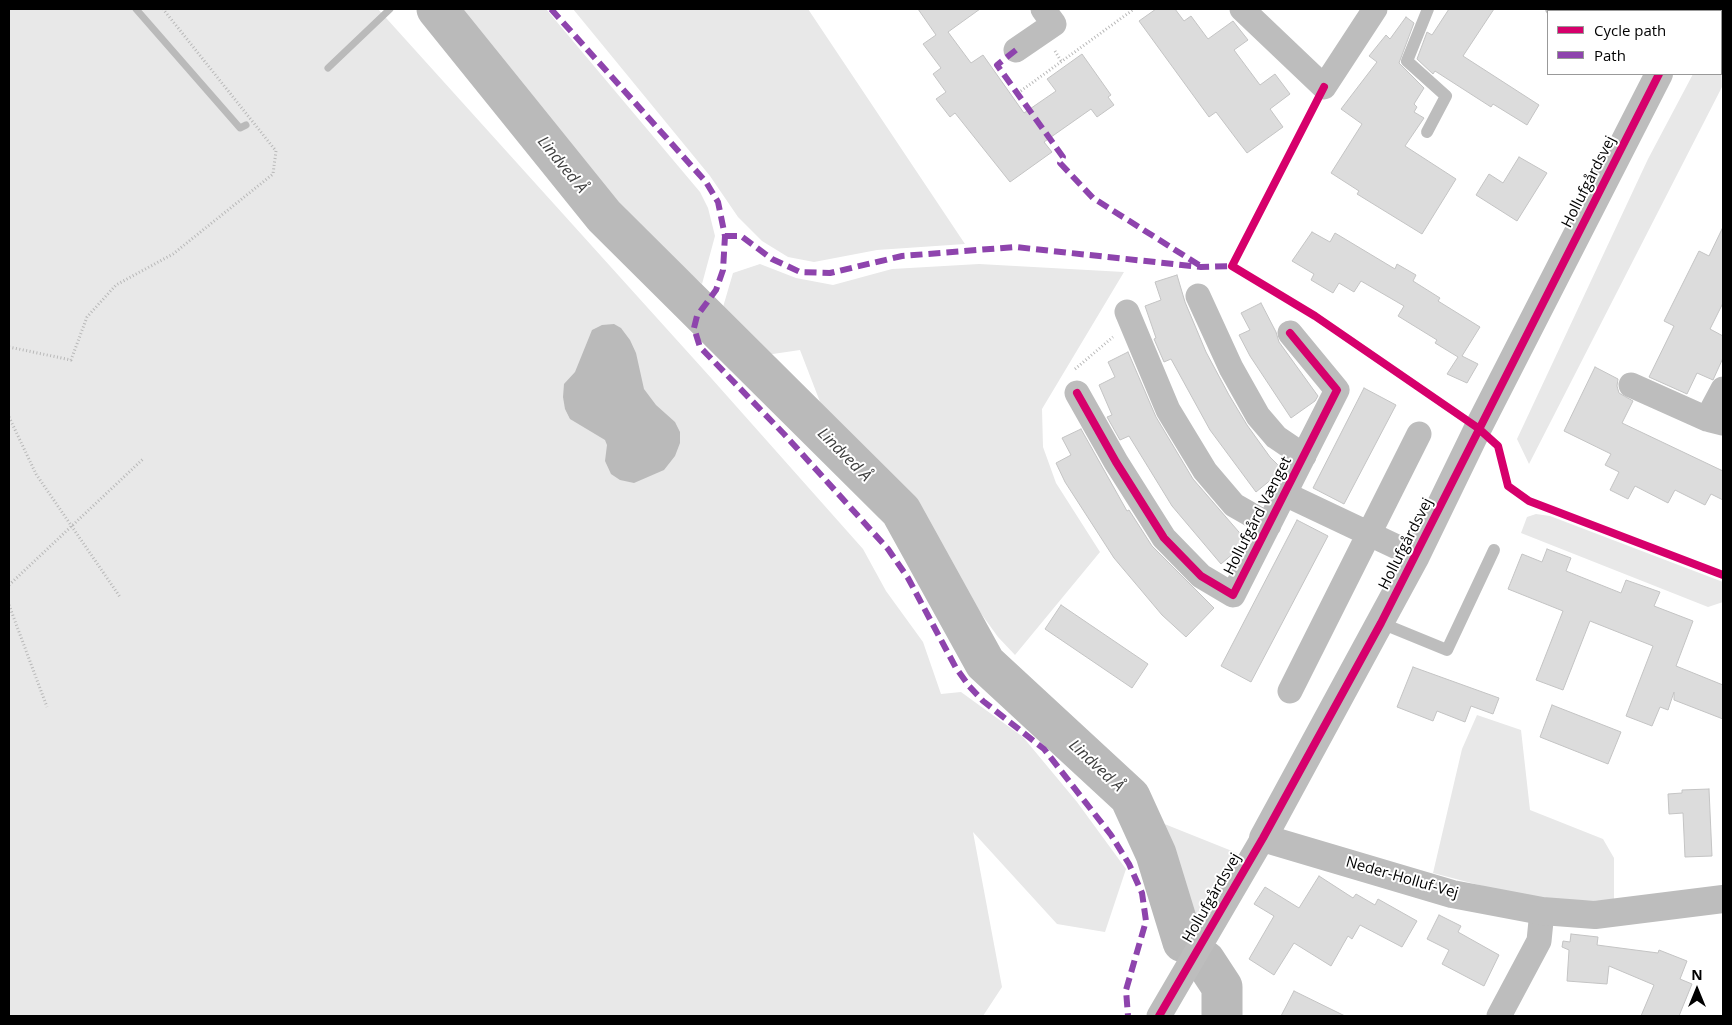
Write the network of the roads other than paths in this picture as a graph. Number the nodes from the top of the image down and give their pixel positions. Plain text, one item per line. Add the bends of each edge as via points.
1 (1043, 9) edge
2 (1242, 9) edge
3 (1374, 9) edge
4 (1428, 9) edge
5 (1016, 50) dead end
6 (1659, 75) edge
7 (1427, 132) dead end
8 (1198, 296) dead end
9 (1129, 317) road end
10 (1290, 333) dead end
11 (1632, 385) dead end
12 (1723, 389) edge
13 (1077, 393) road end
14 (1715, 421) edge
15 (1419, 434) dead end
16 (1304, 456) junction
17 (1285, 494) junction
18 (1269, 525) junction
19 (1370, 534) junction
20 (1494, 550) dead end
21 (1416, 556) junction
22 (1381, 623) junction
23 (1290, 691) dead end
24 (1263, 838) junction
25 (1723, 898) edge
26 (1542, 911) junction
27 (1159, 1016) edge
28 (1499, 1016) edge

1 - 5 street via 1054,24
2 - 3 street via 1324,87
4 - 7 lane via 1407,61 1446,96
6 - 21 street, Hollufgårdsvej
8 - 16 street, Hollufgård Vænget via 1231,368 1258,416 1276,437
9 - 18 street, Hollufgård Vænget via 1168,410 1205,471 1234,505
10 - 16 street, Hollufgård Vænget via 1337,390
11 - 14 street
12 - 14 street
13 - 18 street, Hollufgård Vænget via 1164,538 1201,576 1233,595
15 - 19 street
16 - 17 street, Hollufgård Vænget
17 - 18 street, Hollufgård Vænget
17 - 19 street, Hollufgård Vænget
19 - 21 street, Hollufgård Vænget
19 - 23 street
20 - 22 lane via 1447,650
21 - 22 street, Hollufgårdsvej
22 - 24 street, Hollufgårdsvej
24 - 26 street, Neder-Holluf-Vej via 1452,894
24 - 27 street, Hollufgårdsvej
25 - 26 street, Neder-Holluf-Vej via 1595,915
26 - 28 street via 1538,941

